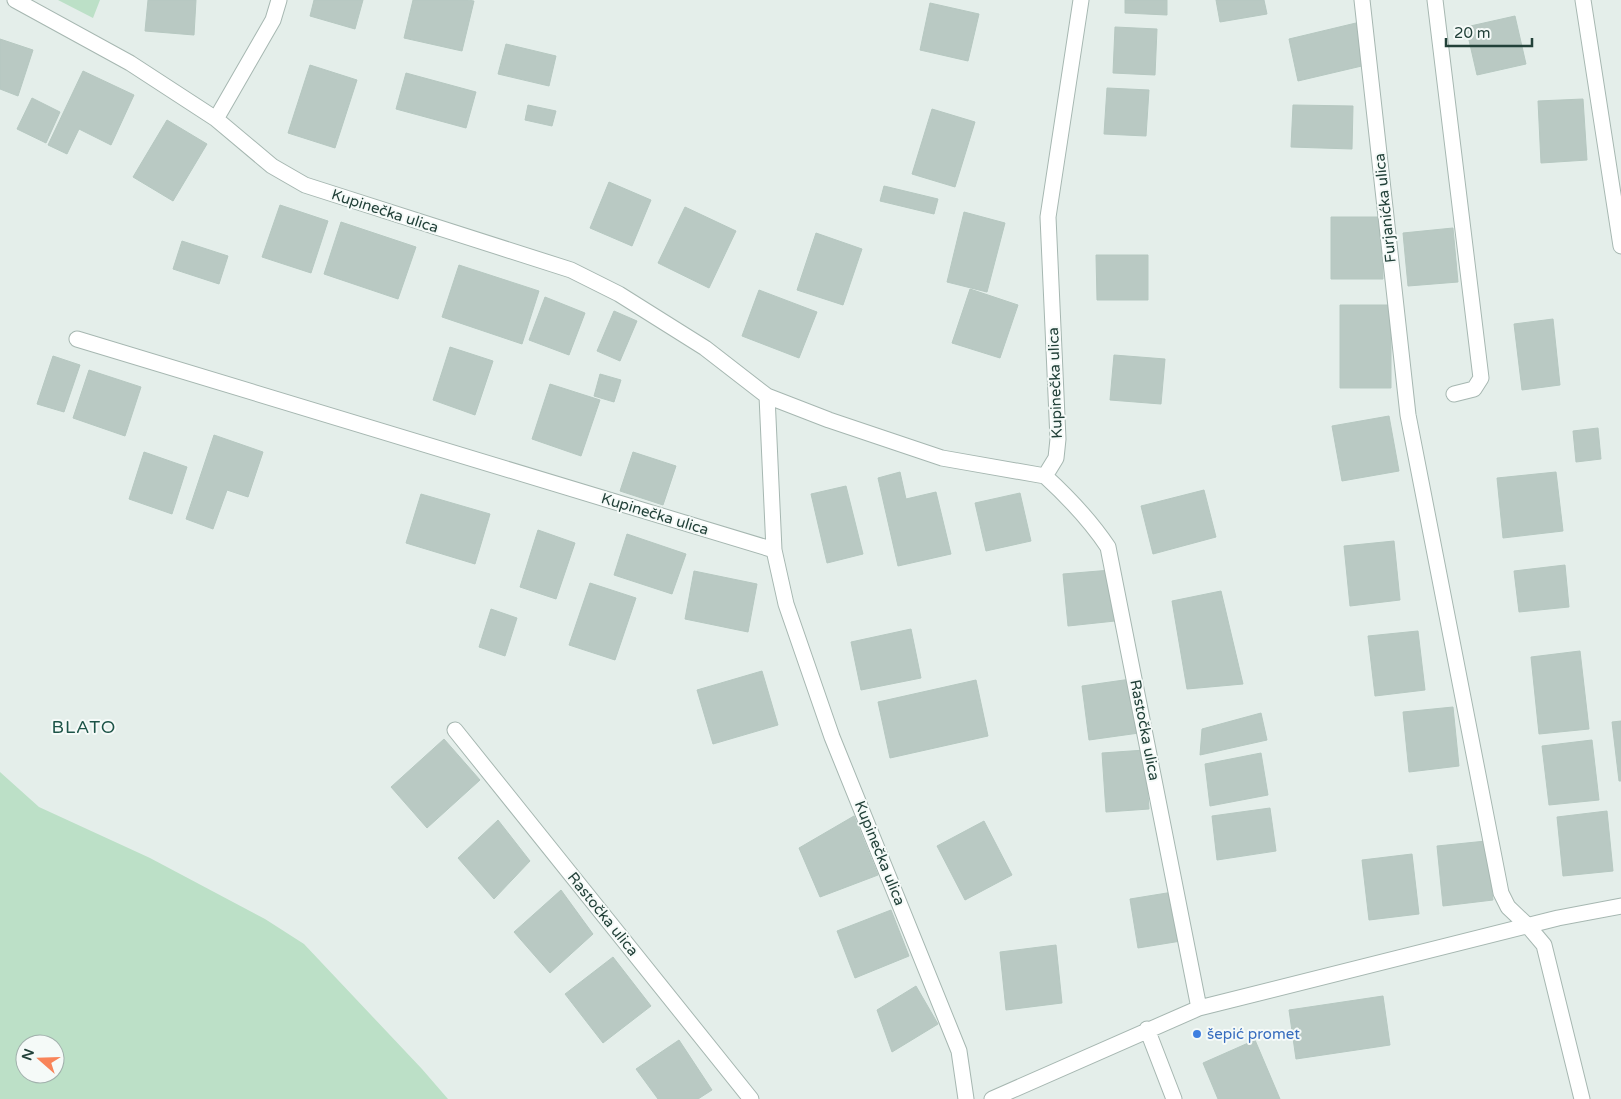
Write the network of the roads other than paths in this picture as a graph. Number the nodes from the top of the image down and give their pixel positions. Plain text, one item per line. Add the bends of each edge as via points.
1 (15, 0) edge
2 (278, 0) edge
3 (1081, 0) edge
4 (1362, 0) edge
5 (1435, 0) edge
6 (1583, 0) edge
7 (216, 120) junction
8 (1621, 246) edge
9 (77, 339) dead end
10 (1454, 394) dead end
11 (767, 396) junction
12 (1044, 476) junction
13 (774, 550) junction
14 (454, 730) dead end
15 (1621, 906) edge
16 (1528, 926) junction
17 (1199, 1008) junction
18 (1148, 1029) junction
19 (751, 1099) edge
20 (966, 1099) edge
21 (992, 1099) edge
22 (1174, 1099) edge
23 (1582, 1099) edge

1 - 7 street, Kupinečka ulica via 130,63
2 - 7 street via 273,20
3 - 12 street, Kupinečka ulica via 1048,217 1058,439 1056,458
4 - 16 street, Furjanićka ulica via 1408,415 1501,893 1508,907
5 - 10 street via 1481,378 1474,389
6 - 8 street
7 - 11 street, Kupinečka ulica via 272,166 305,185 571,270 619,294 705,348
9 - 13 street, Kupinečka ulica
11 - 12 street, Kupinečka ulica via 942,458
11 - 13 street, Kupinečka ulica
12 - 17 street, Rastočka ulica via 1094,525 1108,547
13 - 20 street, Kupinečka ulica via 786,604 832,737 960,1051
14 - 19 street, Rastočka ulica
15 - 16 street
16 - 17 street
16 - 23 street via 1547,953
17 - 18 street
18 - 21 street
18 - 22 street

